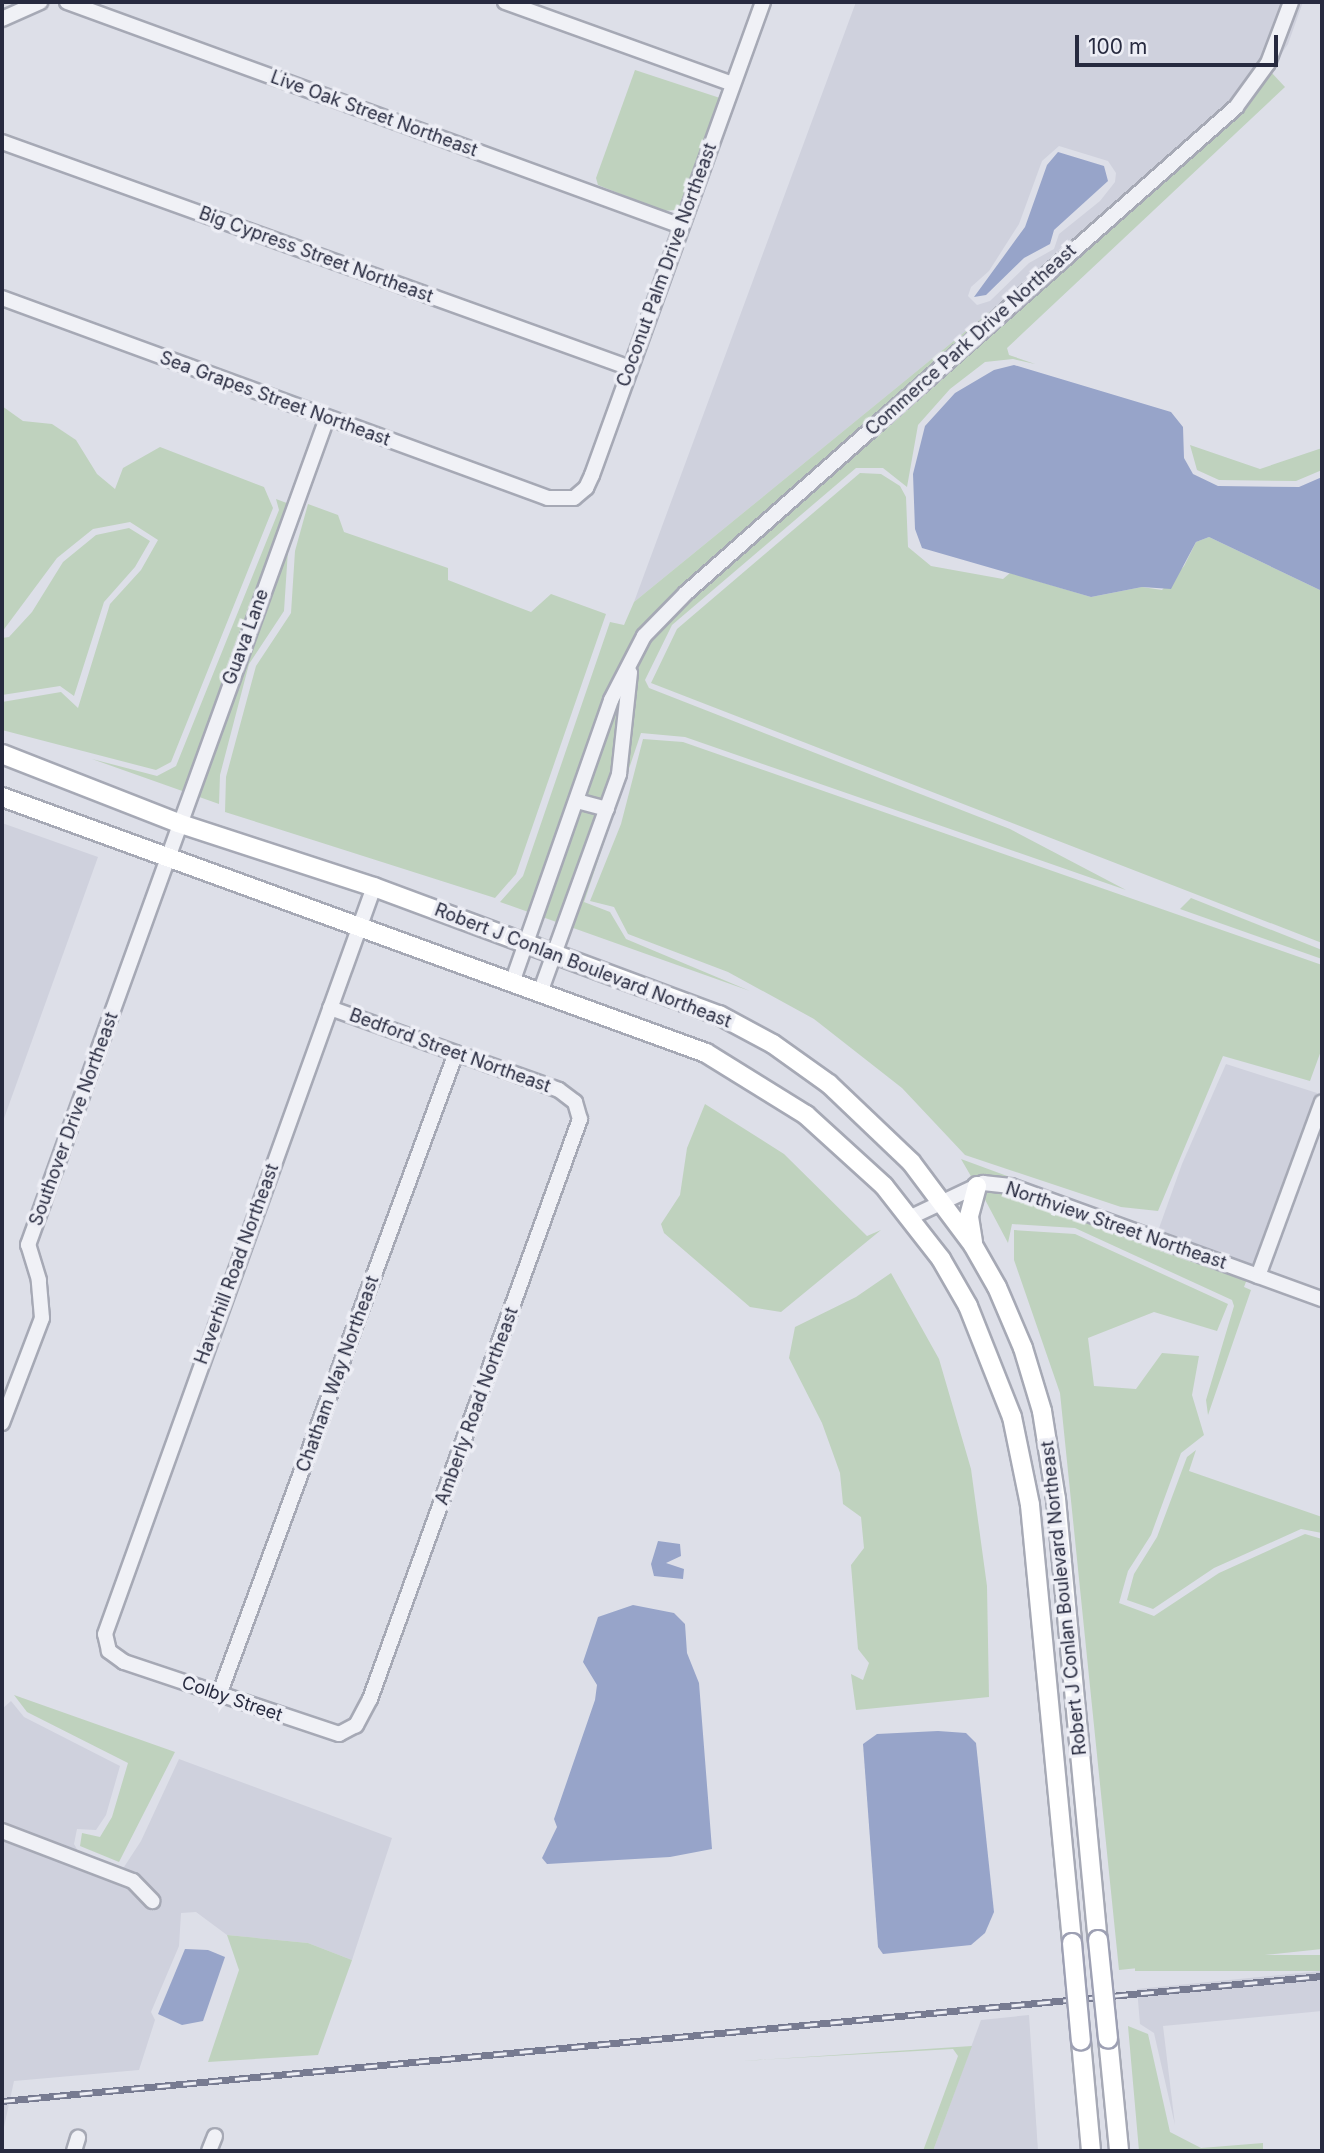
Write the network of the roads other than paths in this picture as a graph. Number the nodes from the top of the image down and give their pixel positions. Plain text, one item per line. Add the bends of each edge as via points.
1 (40, 2) edge
2 (67, 2) edge
3 (505, 2) edge
4 (763, 2) edge
5 (1291, 2) edge
6 (2, 19) edge
7 (733, 84) junction
8 (2, 142) edge
9 (681, 226) junction
10 (2, 298) edge
11 (630, 368) junction
12 (327, 418) junction
13 (548, 498) joint
14 (631, 664) junction
15 (2, 754) edge
16 (2, 797) edge
17 (577, 801) junction
18 (607, 809) junction
19 (178, 823) junction
20 (171, 858) junction
21 (374, 887) junction
22 (360, 924) junction
23 (527, 942) junction
24 (554, 951) junction
25 (513, 980) junction
26 (541, 990) junction
27 (330, 1007) junction
28 (456, 1054) junction
29 (569, 1096) joint
30 (1322, 1102) edge
31 (977, 1186) junction
32 (943, 1200) junction
33 (911, 1217) junction
34 (973, 1245) junction
35 (1258, 1276) junction
36 (1322, 1299) edge
37 (2, 1423) edge
38 (106, 1643) joint
39 (219, 1695) junction
40 (361, 1718) joint
41 (2, 1831) edge
42 (152, 1901) dead end
43 (215, 2136) dead end
44 (209, 2151) edge
45 (1091, 2151) edge
46 (1119, 2151) edge

1 - 6 street
2 - 9 street, Live Oak Street Northeast
3 - 7 street
4 - 7 street, Coconut Palm Drive Northeast
5 - 14 street, Commerce Park Drive Northeast via 1268,63 1237,107 686,593 644,636
7 - 9 street, Coconut Palm Drive Northeast
8 - 11 street, Big Cypress Street Northeast
9 - 11 street, Coconut Palm Drive Northeast
10 - 12 street, Sea Grapes Street Northeast
11 - 13 street, Coconut Palm Drive Northeast via 586,488 567,501
12 - 13 street, Sea Grapes Street Northeast
12 - 19 street, Guava Lane
14 - 17 street, Commerce Park Drive Northeast via 611,701
14 - 18 street, Commerce Park Drive Northeast via 624,746
15 - 19 main road, Robert J Conlan Boulevard Northeast
16 - 20 main road, Robert J Conlan Boulevard Northeast
17 - 18 street
17 - 23 street, Commerce Park Drive Northeast
18 - 24 street, Commerce Park Drive Northeast
19 - 20 street, Guava Lane
19 - 21 main road, Robert J Conlan Boulevard Northeast
20 - 22 main road, Robert J Conlan Boulevard Northeast
20 - 37 street, Southover Drive Northeast via 28,1245 39,1280 42,1318
21 - 22 street, Haverhill Road Northeast
21 - 23 main road, Robert J Conlan Boulevard Northeast
22 - 25 main road, Robert J Conlan Boulevard Northeast
22 - 27 street, Haverhill Road Northeast
23 - 24 main road, Robert J Conlan Boulevard Northeast
23 - 25 street, Commerce Park Drive Northeast
24 - 26 street, Commerce Park Drive Northeast
24 - 32 main road, Robert J Conlan Boulevard Northeast via 719,1015 773,1044 868,1116
25 - 26 main road, Robert J Conlan Boulevard Northeast
26 - 33 main road, Robert J Conlan Boulevard Northeast via 667,1036 756,1081 850,1151
27 - 28 street, Bedford Street Northeast
27 - 38 street, Haverhill Road Northeast via 106,1625
28 - 29 street, Bedford Street Northeast
28 - 39 street, Chatham Way Northeast
29 - 40 street, Amberly Road Northeast via 578,1110 579,1128
30 - 35 street
31 - 32 street, Northview Street Northeast
31 - 34 main road via 969,1216
31 - 35 street, Northview Street Northeast via 1011,1185
32 - 33 street, Northview Street Northeast
32 - 34 main road, Robert J Conlan Boulevard Northeast
33 - 45 main road, Robert J Conlan Boulevard Northeast, bridge via 941,1259 991,1355 1022,1458
34 - 46 main road, Robert J Conlan Boulevard Northeast, bridge via 1023,1348 1050,1456
35 - 36 street, Northview Street Northeast
38 - 39 street, Colby Street via 124,1662
39 - 40 street, Colby Street via 332,1734 345,1732
41 - 42 street via 133,1881
43 - 44 street

